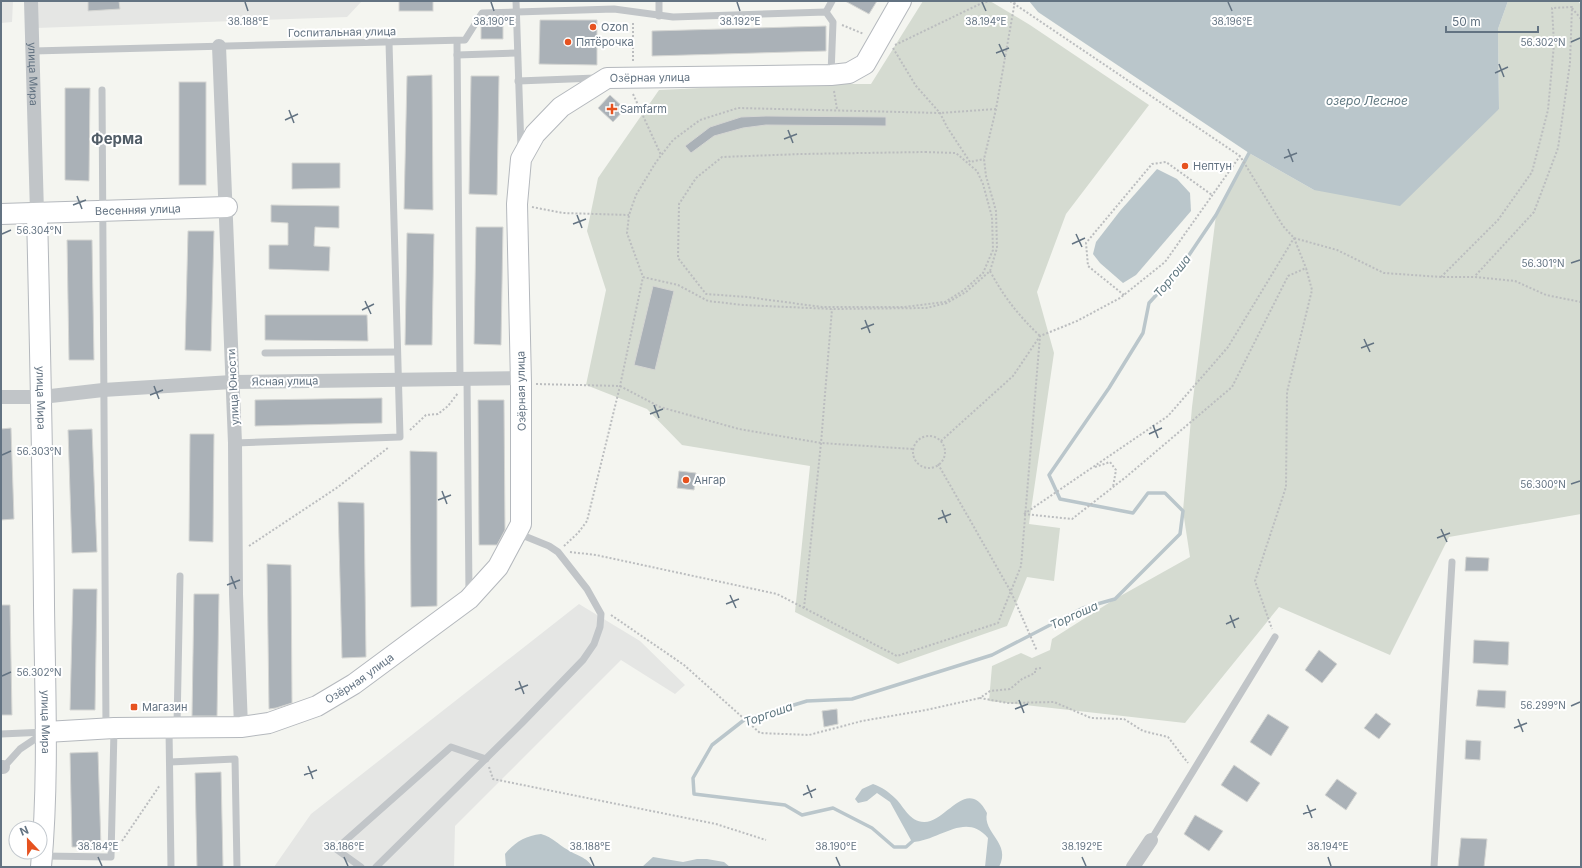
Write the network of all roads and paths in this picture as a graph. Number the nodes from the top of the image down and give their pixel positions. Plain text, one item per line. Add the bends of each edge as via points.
1 (31, 1) edge
2 (516, 1) edge
3 (658, 1) edge
4 (832, 1) edge
5 (901, 1) edge
6 (991, 1) edge
7 (1010, 1) edge
8 (1014, 2) edge
9 (614, 5) edge
10 (1572, 7) junction
11 (516, 11) junction
12 (633, 12) junction
13 (826, 12) junction
14 (659, 16) junction
15 (1581, 20) edge
16 (833, 22) junction
17 (879, 40) junction
18 (457, 41) junction
19 (389, 42) junction
20 (219, 46) junction
21 (33, 51) junction
22 (517, 53) junction
23 (457, 55) junction
24 (633, 67) dead end
25 (831, 75) junction
26 (607, 78) junction
27 (518, 81) junction
28 (631, 89) dead end
29 (102, 90) dead end
30 (996, 109) junction
31 (837, 110) junction
32 (940, 113) junction
33 (661, 155) junction
34 (1240, 156) junction
35 (521, 159) junction
36 (984, 159) junction
37 (1212, 195) junction
38 (517, 204) junction
39 (227, 207) junction
40 (102, 211) junction
41 (37, 213) junction
42 (1, 214) edge
43 (629, 215) junction
44 (1294, 238) junction
45 (1306, 268) junction
46 (990, 271) junction
47 (643, 277) junction
48 (1441, 277) junction
49 (1475, 277) junction
50 (706, 294) joint
51 (1124, 295) junction
52 (1581, 302) edge
53 (832, 309) junction
54 (1040, 336) junction
55 (397, 352) junction
56 (265, 353) dead end
57 (398, 379) junction
58 (465, 381) junction
59 (525, 381) junction
60 (232, 382) junction
61 (620, 386) junction
62 (103, 390) junction
63 (1, 397) edge
64 (42, 397) junction
65 (400, 437) junction
66 (941, 441) junction
67 (235, 443) junction
68 (821, 443) junction
69 (913, 449) junction
70 (938, 464) junction
71 (1092, 468) junction
72 (1113, 487) junction
73 (1024, 514) junction
74 (517, 533) junction
75 (558, 552) junction
76 (574, 552) dead end
77 (236, 554) junction
78 (1452, 562) dead end
79 (180, 576) dead end
80 (1011, 592) junction
81 (469, 599) junction
82 (596, 605) junction
83 (804, 608) junction
84 (1275, 637) joint
85 (1037, 651) dead end
86 (1040, 668) dead end
87 (980, 698) junction
88 (241, 727) junction
89 (110, 728) junction
90 (173, 728) junction
91 (46, 732) junction
92 (1, 734) edge
93 (486, 758) junction
94 (170, 762) junction
95 (2, 768) edge
96 (170, 770) junction
97 (1193, 771) junction
98 (766, 840) dead end
99 (1151, 840) joint
100 (111, 857) junction
101 (41, 862) edge
102 (171, 867) edge
103 (237, 867) edge
104 (361, 867) edge
105 (376, 867) edge
106 (1133, 867) edge
107 (1434, 867) edge

1 - 21 street, улица Мира
2 - 11 lane
3 - 14 lane
4 - 13 lane
5 - 17 street, Озёрная улица
6 - 32 path via 892,46 916,86
7 - 8 path
8 - 30 path
8 - 34 path
9 - 11 lane
9 - 12 lane
10 - 15 path
10 - 48 path via 1552,8 1554,44 1548,110 1532,172 1498,220
10 - 49 path via 1570,63 1558,148 1534,212
11 - 18 lane via 482,13 465,40
11 - 22 lane
12 - 14 lane
12 - 24 path
13 - 14 lane
13 - 16 lane
16 - 17 path
16 - 25 lane
17 - 25 street, Озёрная улица via 864,64 850,73
18 - 19 lane, Госпитальная улица
18 - 23 lane
19 - 20 lane, Госпитальная улица
19 - 55 lane
20 - 21 lane, Госпитальная улица
20 - 39 street, улица Юности
21 - 41 street, улица Мира
22 - 23 lane
22 - 27 lane
23 - 58 lane
25 - 26 street, Озёрная улица
25 - 31 path
26 - 27 lane
26 - 35 street, Озёрная улица via 561,106 536,134
27 - 35 lane
28 - 33 path
29 - 40 lane
30 - 32 path
30 - 36 path
31 - 32 path
31 - 33 path via 738,108 700,120 673,140
32 - 36 path via 970,162
33 - 43 path via 636,195
34 - 37 path
34 - 44 path via 1283,226
35 - 38 street, Озёрная улица
36 - 46 path via 996,211 997,248
37 - 51 path via 1165,262
37 - 51 path via 1166,162 1152,164 1086,243 1088,266
38 - 43 path via 563,213
38 - 59 street, Озёрная улица
39 - 40 street, Весенняя улица
39 - 60 street, улица Юности
40 - 41 street, Весенняя улица
40 - 62 lane
41 - 42 street, Весенняя улица
41 - 64 street, улица Мира
43 - 47 path via 627,233
44 - 45 path
44 - 48 path via 1337,250 1384,273
44 - 71 path via 1228,347 1168,416
45 - 72 path via 1288,276 1232,387
45 - 84 path via 1312,290 1287,392 1286,487 1255,581
46 - 53 path via 966,292 947,303 926,308
46 - 54 path via 1004,298
47 - 53 path via 678,285 708,301
47 - 61 path
48 - 49 path
49 - 52 path via 1515,281 1546,294
50 - 50 path via 822,307 904,307 945,302 983,273 993,250 992,217 983,184 976,171 956,153 722,157 696,178 679,204 678,258
51 - 54 path via 1078,321
53 - 68 path
54 - 66 path via 1013,376
54 - 73 path
55 - 56 lane
55 - 57 lane
57 - 58 street, Ясная улица
57 - 60 street, Ясная улица
57 - 65 lane
58 - 59 street, Ясная улица
58 - 65 path via 448,406 438,414 426,415
58 - 81 lane
59 - 61 path
59 - 74 street, Озёрная улица via 521,524
60 - 62 street, Ясная улица
60 - 67 street, улица Юности
61 - 68 path via 660,407 739,428
61 - 75 path via 587,521
62 - 64 street, Ясная улица
62 - 89 lane
63 - 64 street, Ясная улица
64 - 91 street, улица Мира
65 - 67 lane
65 - 77 path via 338,487
66 - 69 path via 932,436 922,437
66 - 70 path via 945,451 942,461
67 - 77 street, улица Юности
68 - 69 path
68 - 83 path
69 - 70 path via 918,464 928,467
70 - 80 path
71 - 72 path via 1110,462 1116,470
71 - 73 path
72 - 73 path via 1072,519
73 - 80 path via 1022,566
74 - 75 lane
74 - 81 street, Озёрная улица via 498,567
75 - 82 lane via 588,589
76 - 83 path via 777,594
77 - 88 street, улица Юности
78 - 107 lane
79 - 90 lane
80 - 83 path via 998,623 897,656
80 - 85 path
81 - 88 street, Озёрная улица via 354,684 317,706 269,723
82 - 87 path via 684,665 760,733 809,735 862,721
82 - 93 lane via 601,614 600,627 594,644 583,660
84 - 97 lane
86 - 87 path via 1035,669 1035,673 1010,689 990,691
87 - 97 path via 1008,703 1054,702 1091,718 1124,719 1143,731 1168,737
88 - 90 street, Озёрная улица
89 - 90 street, Озёрная улица
89 - 91 street, Озёрная улица
89 - 100 lane
90 - 94 lane
91 - 92 lane
91 - 95 lane via 20,749
91 - 101 street, улица Мира
93 - 98 path via 493,779 716,824
93 - 104 lane via 451,747 336,849
93 - 105 lane
94 - 96 lane
94 - 103 lane via 235,759
96 - 100 path
96 - 102 lane
97 - 99 lane
99 - 106 street
100 - 101 lane

